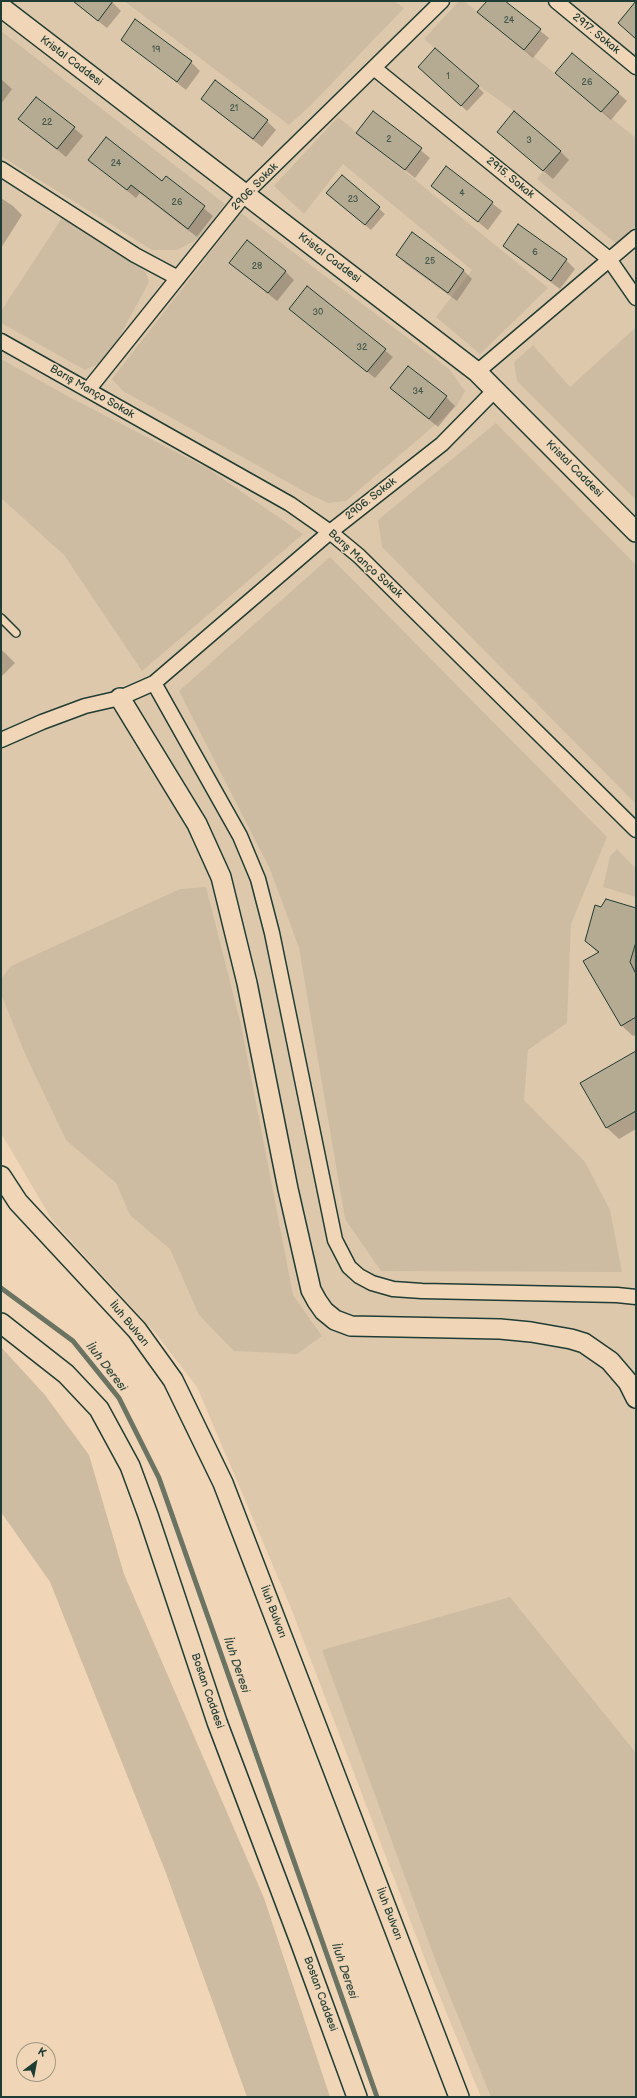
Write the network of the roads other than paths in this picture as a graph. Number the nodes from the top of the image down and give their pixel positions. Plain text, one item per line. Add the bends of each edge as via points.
1 (442, 1) edge
2 (556, 1) edge
3 (1, 8) edge
4 (636, 67) edge
5 (374, 68) junction
6 (1, 169) edge
7 (245, 194) junction
8 (636, 237) edge
9 (609, 259) junction
10 (178, 278) junction
11 (636, 298) edge
12 (1, 341) edge
13 (477, 372) junction
14 (88, 390) junction
15 (495, 390) junction
16 (330, 532) junction
17 (636, 532) edge
18 (1, 618) edge
19 (16, 633) dead end
20 (154, 683) junction
21 (120, 698) junction
22 (1, 740) edge
23 (636, 830) edge
24 (1, 1176) edge
25 (636, 1297) edge
26 (1, 1323) edge
27 (636, 1398) edge
28 (357, 2097) edge
29 (460, 2097) edge

1 - 5 street, 2906. Sokak
2 - 4 street, 2917. Sokak
3 - 7 street, Kristal Caddesi
5 - 7 street, 2906. Sokak
5 - 9 street, 2915. Sokak
6 - 10 street via 135,255
7 - 10 street, 2906. Sokak
7 - 13 street, Kristal Caddesi
8 - 9 street
9 - 11 street, 2915. Sokak
9 - 13 street
10 - 14 street, 2906. Sokak
12 - 14 street, Barış Manço Sokak
13 - 15 street, Kristal Caddesi
14 - 16 street, Barış Manço Sokak via 290,504
15 - 16 street, 2906. Sokak via 442,444
15 - 17 street, Kristal Caddesi
16 - 20 street, 2906. Sokak
16 - 23 street, Barış Manço Sokak via 359,556
18 - 19 lane
20 - 21 street, 2906. Sokak
20 - 25 street via 240,836 258,879 272,933 335,1240 349,1267 372,1283 393,1289 422,1292
21 - 22 street, 2906. Sokak via 85,706
21 - 27 street via 197,824 221,877 248,983 288,1189 311,1290 324,1311 336,1320 351,1326 500,1329 578,1341 597,1350 610,1361 628,1382
24 - 29 street, İluh Bulvarı via 18,1202 137,1330 176,1387 223,1483
26 - 28 street, Bostan Caddesi via 66,1374 99,1409 130,1466 216,1722

